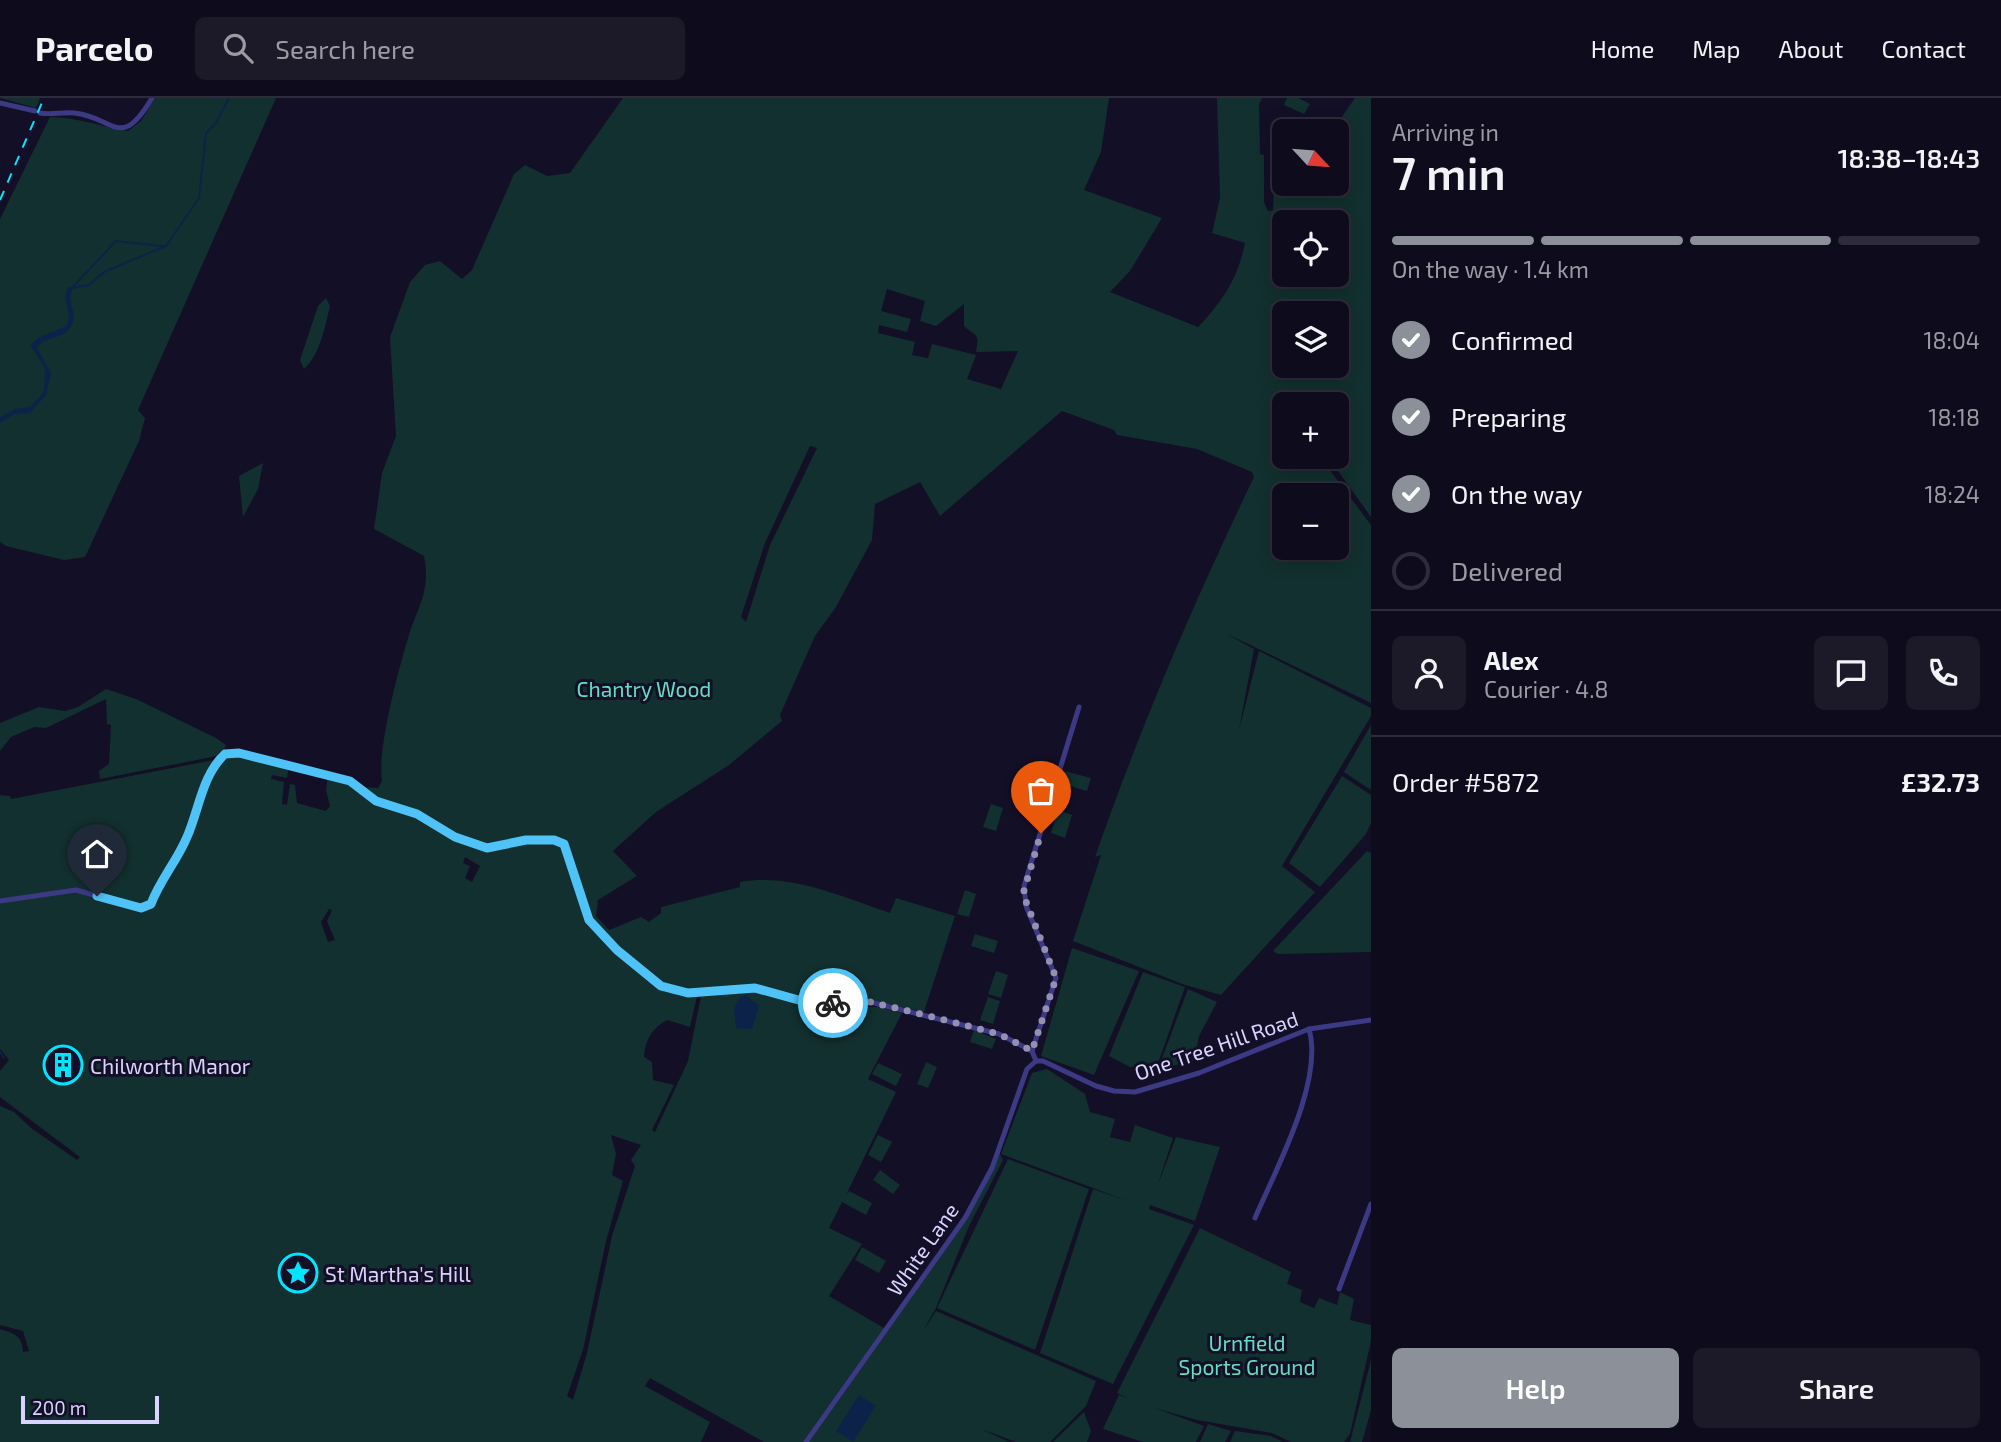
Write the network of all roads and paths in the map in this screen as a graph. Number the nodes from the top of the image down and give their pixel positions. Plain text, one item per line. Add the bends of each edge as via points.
1 (152, 98) edge
2 (0, 103) edge
3 (1079, 707) dead end
4 (0, 901) edge
5 (1371, 1020) edge
6 (1309, 1029) junction
7 (1032, 1051) junction
8 (1036, 1061) junction
9 (1371, 1203) edge
10 (1255, 1218) dead end
11 (1339, 1289) dead end
12 (806, 1442) edge

1 - 2 street via 137,121 120,128 73,113 37,112
3 - 7 street via 1024,886 1026,906 1056,978
4 - 7 street via 76,890 141,908 151,904 186,839 214,766 225,754 239,753 350,781 376,801 417,814 455,837 487,848 526,840 564,844 589,920 617,950 674,992 755,988 813,1004 862,1000 999,1034
5 - 6 street, One Tree Hill Road
6 - 8 street, One Tree Hill Road via 1199,1073 1135,1092 1114,1091
6 - 10 street via 1313,1049 1301,1112
7 - 8 street
8 - 12 street, White Lane via 1027,1069 992,1168 965,1218
9 - 11 street

